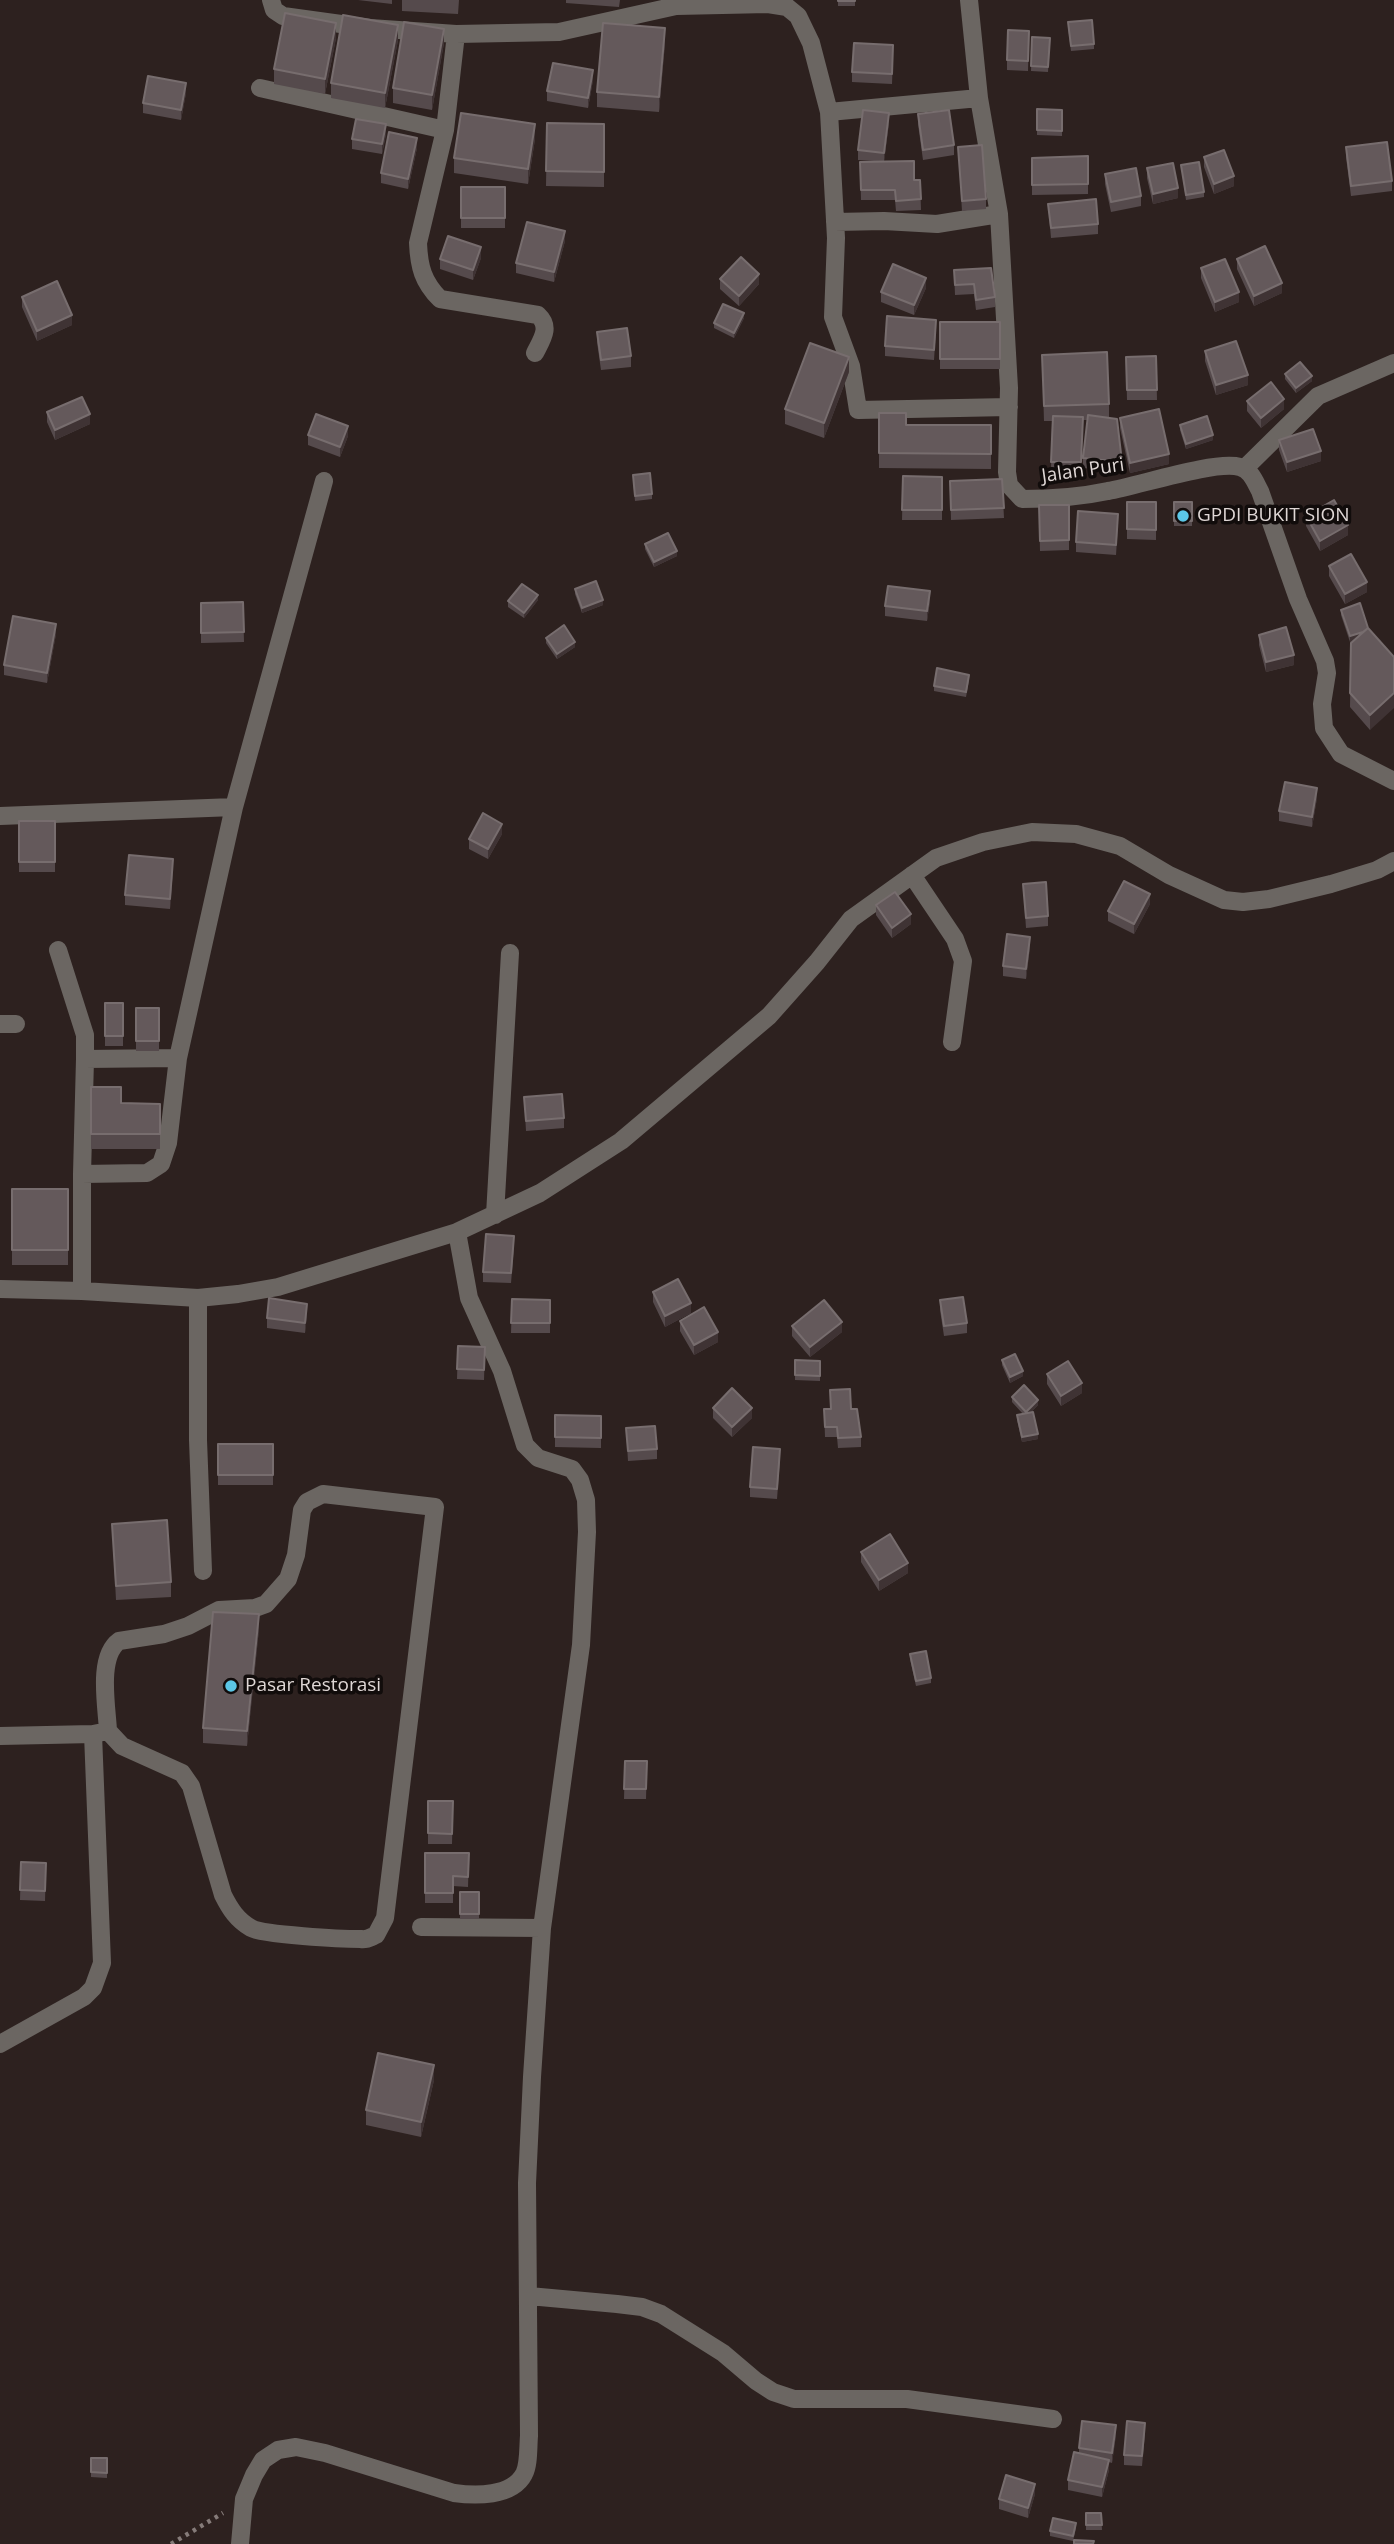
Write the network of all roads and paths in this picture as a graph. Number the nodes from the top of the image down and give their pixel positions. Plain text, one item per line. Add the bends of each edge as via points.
1 (271, 0) edge
2 (969, 0) edge
3 (456, 34) junction
4 (260, 88) dead end
5 (979, 97) junction
6 (830, 112) junction
7 (445, 130) junction
8 (999, 214) junction
9 (835, 222) junction
10 (535, 353) dead end
11 (1394, 363) edge
12 (1009, 407) junction
13 (1245, 468) junction
14 (324, 481) dead end
15 (1394, 781) edge
16 (234, 807) junction
17 (0, 816) edge
18 (1394, 862) edge
19 (912, 875) junction
20 (58, 950) dead end
21 (510, 953) dead end
22 (952, 1042) dead end
23 (178, 1058) junction
24 (85, 1059) junction
25 (82, 1174) junction
26 (495, 1214) junction
27 (457, 1232) junction
28 (0, 1289) edge
29 (82, 1291) junction
30 (198, 1298) junction
31 (203, 1571) dead end
32 (101, 1732) junction
33 (0, 1736) edge
34 (421, 1927) dead end
35 (542, 1928) junction
36 (0, 2044) edge
37 (528, 2296) junction
38 (1053, 2419) dead end
39 (244, 2499) junction
40 (171, 2544) edge
41 (240, 2544) edge

1 - 3 street via 274,10 283,16
2 - 5 street, Jalan Puri
3 - 6 street via 559,32 677,6 787,7 798,16 811,43
3 - 7 street
4 - 7 street
5 - 6 street
5 - 8 street, Jalan Puri
6 - 9 street
7 - 10 street via 418,243 424,280 440,299 538,315 546,329
8 - 9 street via 937,224
8 - 12 street, Jalan Puri
9 - 12 street via 833,317 850,366 858,410
11 - 13 street via 1318,396
12 - 13 street, Jalan Puri via 1007,472 1009,485 1022,499 1107,492 1209,468
13 - 15 street via 1260,491 1325,661 1324,728 1340,754
14 - 16 street
16 - 17 street
16 - 23 street
18 - 19 street via 1331,884 1269,899 1234,901 1204,891 1120,846 1076,834 1032,832 936,858
19 - 22 street via 955,939 962,961
19 - 26 street via 851,919 769,1016 654,1115 540,1193
20 - 24 street via 85,1035
21 - 26 street
23 - 24 street
23 - 25 street via 168,1143 161,1164 147,1173
24 - 25 street
25 - 29 street
26 - 27 street
27 - 30 street via 278,1287
27 - 35 street via 469,1298 502,1371 525,1445 538,1458 572,1469 586,1500 581,1645
28 - 29 street
29 - 30 street
30 - 31 street
32 - 32 street via 105,1670 113,1646 188,1626 219,1610 266,1604 288,1580 302,1510 313,1497 323,1494 435,1507 386,1918 376,1935 361,1940 289,1934 254,1930 241,1921 223,1895 191,1786 182,1773
32 - 33 street
32 - 36 street via 99,1975 84,1997
34 - 35 street
35 - 37 street via 527,2183
37 - 38 street via 642,2307 661,2314 773,2392 794,2399 907,2399
37 - 39 street via 529,2436 524,2474 511,2487 473,2496 454,2493 296,2447 278,2450 263,2460
39 - 40 path
39 - 41 street

